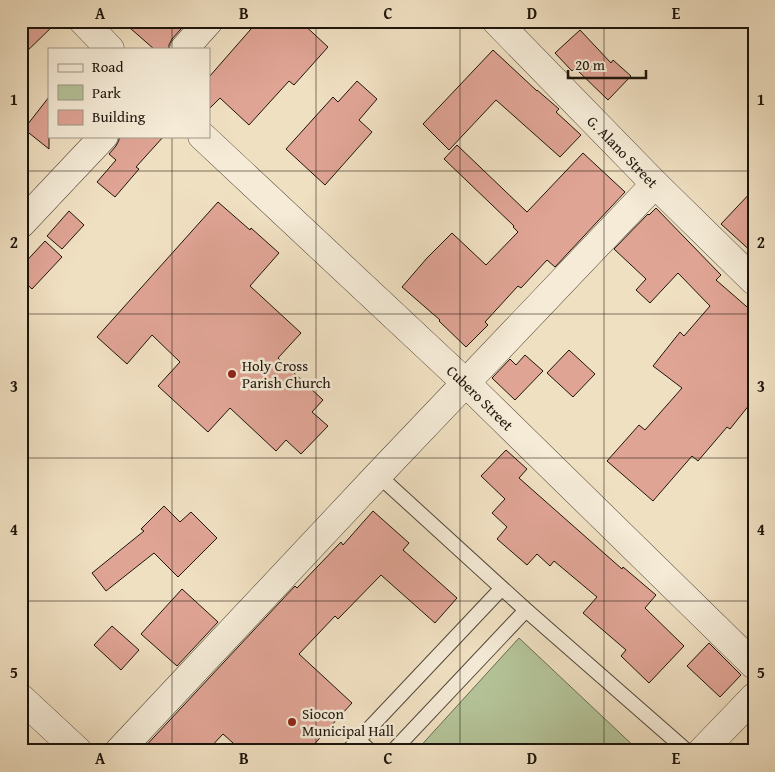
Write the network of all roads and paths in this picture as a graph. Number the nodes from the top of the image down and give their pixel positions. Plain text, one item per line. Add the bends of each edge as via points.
1 (83, 21) edge
2 (209, 21) edge
3 (496, 21) edge
4 (109, 48) edge
5 (185, 48) edge
6 (102, 138) edge
7 (204, 138) edge
8 (655, 184) junction
9 (21, 224) edge
10 (754, 281) edge
11 (466, 383) junction
12 (378, 475) junction
13 (502, 588) junction
14 (526, 610) junction
15 (754, 665) edge
16 (754, 697) edge
17 (21, 698) edge
18 (358, 740) junction
19 (78, 751) edge
20 (120, 751) edge
21 (348, 751) edge
22 (370, 751) edge
23 (393, 751) edge
24 (687, 751) edge
25 (702, 751) edge

1 - 4 street
2 - 5 street
3 - 8 street, G. Alano Street
6 - 9 street
7 - 11 street, Cubero Street
8 - 10 street, G. Alano Street
8 - 11 street
11 - 12 street
11 - 15 street, Cubero Street
12 - 13 lane
12 - 20 street
13 - 14 lane
13 - 18 lane
14 - 23 lane
14 - 24 lane
16 - 25 street
17 - 19 street
18 - 21 lane
18 - 22 lane

